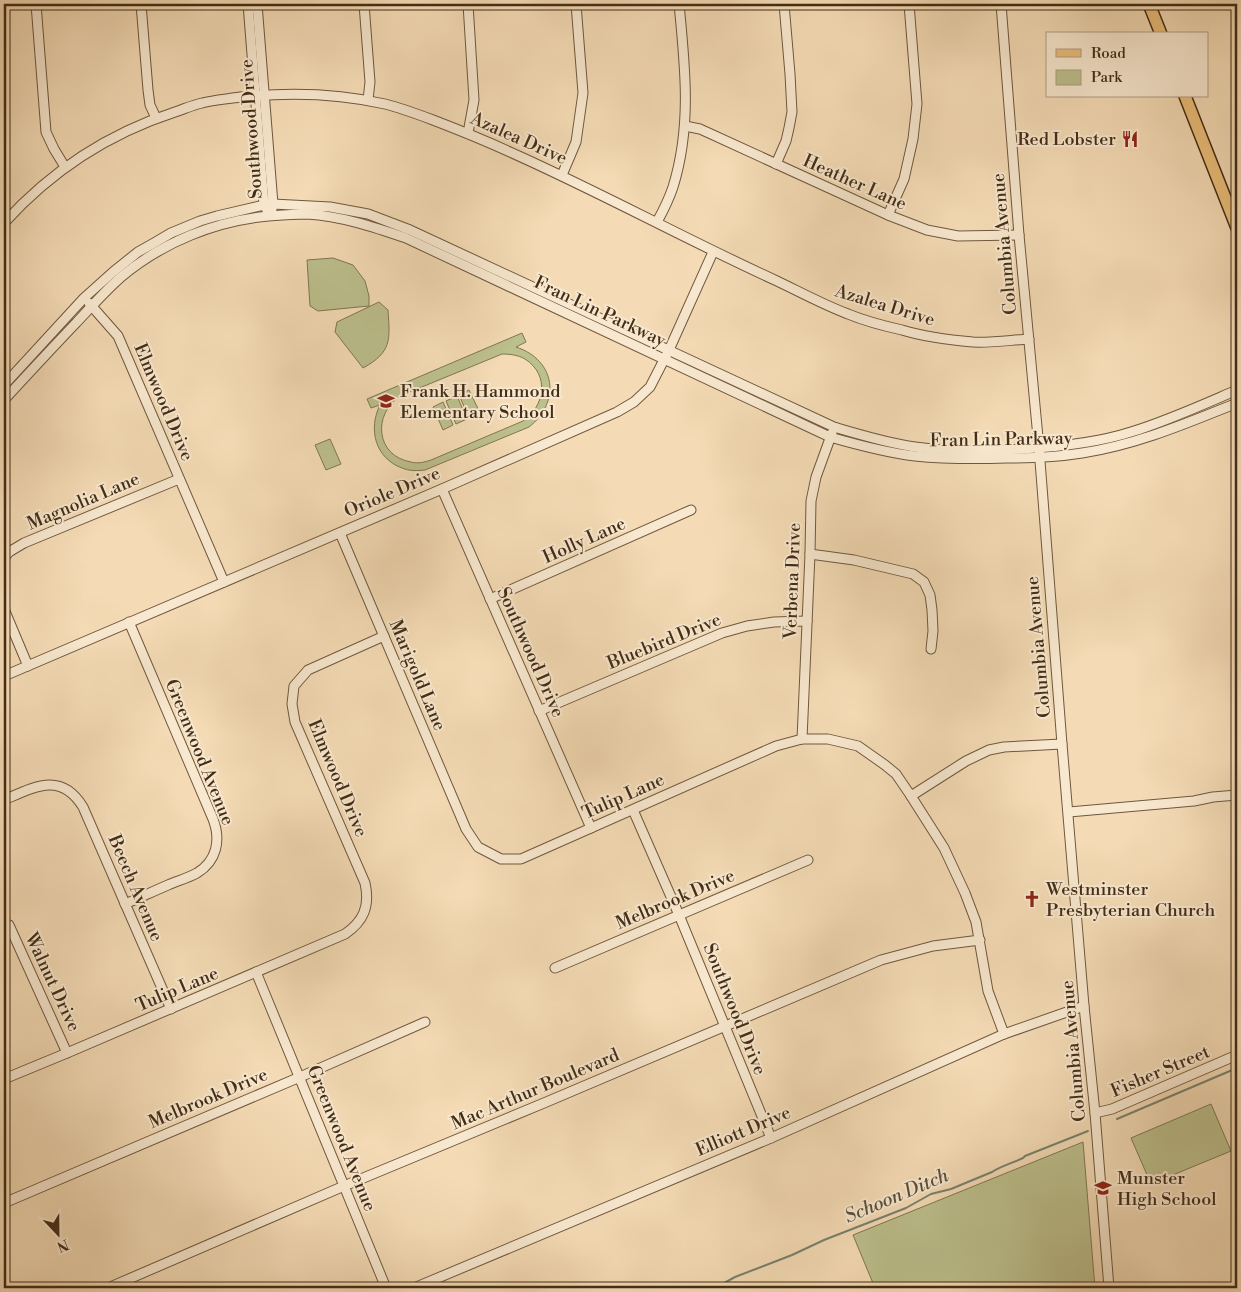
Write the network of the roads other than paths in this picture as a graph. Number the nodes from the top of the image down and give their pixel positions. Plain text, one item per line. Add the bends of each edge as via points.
1 (36, 4) edge
2 (141, 4) edge
3 (248, 4) edge
4 (257, 4) edge
5 (364, 4) edge
6 (468, 4) edge
7 (576, 4) edge
8 (679, 4) edge
9 (784, 4) edge
10 (909, 4) edge
11 (1001, 4) edge
12 (1149, 4) edge
13 (1160, 32) edge
14 (260, 95) junction
15 (1186, 98) edge
16 (368, 100) junction
17 (156, 118) junction
18 (685, 126) junction
19 (468, 133) junction
20 (776, 164) junction
21 (65, 167) junction
22 (562, 175) junction
23 (269, 204) junction
24 (888, 215) junction
25 (270, 216) junction
26 (658, 222) junction
27 (4, 224) edge
28 (1237, 228) edge
29 (1019, 235) junction
30 (713, 252) junction
31 (84, 298) junction
32 (92, 306) junction
33 (1029, 340) junction
34 (669, 350) junction
35 (664, 359) junction
36 (4, 385) edge
37 (1237, 390) edge
38 (4, 400) edge
39 (1237, 402) edge
40 (834, 427) junction
41 (830, 437) junction
42 (1039, 448) junction
43 (1040, 458) junction
44 (179, 479) junction
45 (442, 489) junction
46 (691, 510) dead end
47 (340, 533) junction
48 (810, 554) junction
49 (4, 558) edge
50 (224, 582) junction
51 (490, 599) junction
52 (4, 609) edge
53 (808, 621) junction
54 (129, 622) junction
55 (384, 636) junction
56 (931, 649) dead end
57 (28, 666) junction
58 (4, 676) edge
59 (539, 711) junction
60 (802, 739) junction
61 (1062, 744) junction
62 (1237, 795) edge
63 (912, 796) junction
64 (4, 800) edge
65 (633, 810) junction
66 (1069, 812) junction
67 (591, 828) junction
68 (466, 829) joint
69 (808, 860) dead end
70 (125, 904) junction
71 (679, 915) junction
72 (359, 922) joint
73 (9, 925) dead end
74 (980, 940) junction
75 (555, 968) dead end
76 (256, 972) junction
77 (1084, 1006) junction
78 (171, 1009) junction
79 (425, 1022) dead end
80 (725, 1026) junction
81 (1004, 1034) junction
82 (68, 1053) junction
83 (1237, 1055) edge
84 (300, 1077) junction
85 (4, 1079) edge
86 (1095, 1113) junction
87 (771, 1138) junction
88 (344, 1186) junction
89 (4, 1202) edge
90 (108, 1288) edge
91 (386, 1288) edge
92 (414, 1288) edge
93 (1109, 1288) edge

1 - 21 street via 46,132
2 - 17 street via 148,90
3 - 14 street, Southwood Drive
4 - 14 street, Southwood Drive
5 - 16 street via 370,82
6 - 19 street via 474,100
7 - 22 street via 583,93 576,142
8 - 18 street via 686,79
9 - 20 street via 792,112 786,141
10 - 24 street via 917,104 914,139 904,179
11 - 29 street, Columbia Avenue
12 - 13 main road
14 - 16 street, Azalea Drive via 306,93
14 - 17 street, Azalea Drive via 203,102
14 - 23 street, Southwood Drive
15 - 28 main road
16 - 19 street, Azalea Drive
17 - 21 street, Azalea Drive via 100,145
18 - 20 street, Heather Lane via 705,131
18 - 26 street via 673,189
19 - 22 street, Azalea Drive
20 - 24 street, Heather Lane
21 - 27 street, Azalea Drive via 34,192
22 - 26 street, Azalea Drive
23 - 25 street, Southwood Drive
23 - 31 street, Fran Lin Parkway via 200,221 171,233 138,252
23 - 34 street, Fran Lin Parkway via 330,207 368,214 410,230
24 - 29 street, Heather Lane via 927,230 958,236
25 - 32 street, Fran Lin Parkway via 219,225 176,241 129,270
25 - 35 street, Fran Lin Parkway via 308,214 330,217 367,224 406,238
26 - 30 street, Azalea Drive
29 - 33 street, Columbia Avenue
30 - 33 street, Azalea Drive via 849,314 902,331 975,342
30 - 34 street, Oriole Drive
31 - 32 street, Elmwood Drive
31 - 36 street, Fran Lin Parkway
32 - 38 street, Fran Lin Parkway
32 - 44 street, Elmwood Drive via 118,336
33 - 42 street, Columbia Avenue
34 - 35 street, Oriole Drive
34 - 40 street, Fran Lin Parkway
35 - 41 street, Fran Lin Parkway
35 - 45 street, Oriole Drive via 650,387 617,412
37 - 42 street, Fran Lin Parkway via 1129,433 1081,444
39 - 43 street, Fran Lin Parkway via 1131,442
40 - 41 street, Verbena Drive
40 - 42 street, Fran Lin Parkway via 916,447 976,451
41 - 43 street, Fran Lin Parkway via 915,456
41 - 48 street, Verbena Drive via 811,501
42 - 43 street, Columbia Avenue
43 - 61 street, Columbia Avenue
44 - 49 street, Magnolia Lane via 24,543
44 - 50 street, Elmwood Drive
45 - 47 street, Oriole Drive
45 - 51 street, Southwood Drive
46 - 51 street, Holly Lane
47 - 50 street, Oriole Drive
47 - 55 street, Marigold Lane
48 - 53 street, Verbena Drive
48 - 56 street via 914,574 924,582 930,595
50 - 54 street, Oriole Drive
51 - 59 street, Southwood Drive
52 - 57 street
53 - 59 street, Bluebird Drive via 774,622 722,633
53 - 60 street, Verbena Drive
54 - 57 street, Oriole Drive
54 - 70 street, Greenwood Avenue via 213,819 218,840 211,859 197,873
55 - 68 street, Marigold Lane
55 - 72 street, Elmwood Drive via 308,670 294,686 292,704 295,722 365,883 367,903
57 - 58 street, Oriole Drive
59 - 67 street, Southwood Drive
60 - 63 street, Tulip Lane via 828,739 858,746 896,774
60 - 65 street, Tulip Lane via 776,746
61 - 63 street via 989,750 966,760
61 - 66 street, Columbia Avenue
62 - 66 street
63 - 74 street, Tulip Lane via 957,874
64 - 70 street, Beech Avenue via 43,784 55,785 74,794 83,806
65 - 67 street, Tulip Lane
65 - 71 street, Southwood Drive
66 - 77 street, Columbia Avenue
67 - 68 street, Tulip Lane via 521,859 501,859 478,847
69 - 71 street, Melbrook Drive
70 - 78 street, Beech Avenue
71 - 75 street, Melbrook Drive
71 - 80 street, Southwood Drive
72 - 76 street, Tulip Lane via 345,934
73 - 82 street, Walnut Drive
74 - 80 street, Mac Arthur Boulevard via 932,946 881,960
74 - 81 street, Tulip Lane via 988,991
76 - 78 street, Tulip Lane
76 - 84 street, Greenwood Avenue
77 - 81 street, Elliott Drive
77 - 86 street, Columbia Avenue
78 - 82 street, Tulip Lane
79 - 84 street, Melbrook Drive
80 - 87 street, Southwood Drive
80 - 88 street, Mac Arthur Boulevard
81 - 87 street, Elliott Drive
82 - 85 street, Tulip Lane
83 - 86 street, Fisher Street via 1112,1110
84 - 88 street, Greenwood Avenue
84 - 89 street, Melbrook Drive
86 - 93 street, Columbia Avenue
87 - 92 street, Elliott Drive
88 - 90 street, Mac Arthur Boulevard
88 - 91 street, Greenwood Avenue

